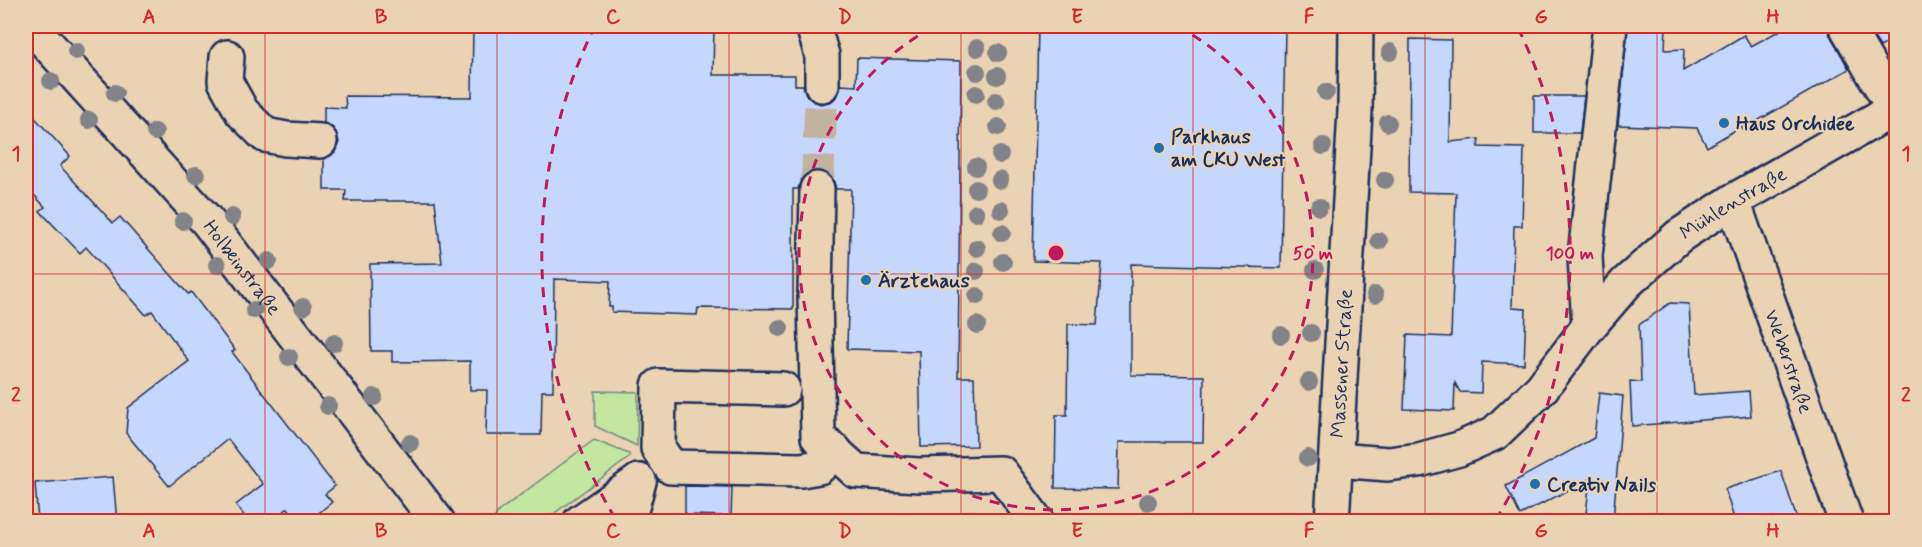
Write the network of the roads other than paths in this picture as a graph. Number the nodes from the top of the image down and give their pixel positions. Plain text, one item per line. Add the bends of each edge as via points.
1 (31, 26) edge
2 (813, 26) edge
3 (1356, 26) edge
4 (1610, 26) edge
5 (1846, 26) edge
6 (226, 57) dead end
7 (822, 85) tunnel mouth
8 (1895, 109) edge
9 (320, 141) dead end
10 (817, 189) tunnel mouth
11 (1733, 201) junction
12 (1589, 326) junction
13 (783, 389) dead end
14 (834, 451) junction
15 (1336, 460) junction
16 (438, 522) edge
17 (580, 522) edge
18 (628, 522) edge
19 (1037, 522) edge
20 (1332, 522) edge
21 (1846, 522) edge

1 - 16 street, Holbeinstraße via 208,222
2 - 7 street via 822,55
3 - 15 street, Massener Straße
4 - 12 street via 1585,256
5 - 8 street
6 - 9 street via 225,81 242,112 265,135
8 - 11 street, Mühlenstraße
10 - 14 street via 818,436
11 - 12 street, Mühlenstraße via 1679,236 1626,283
11 - 21 street, Weberstraße
12 - 15 street, Mühlenstraße via 1541,389 1495,433 1459,449 1419,460 1388,464
13 - 14 street via 659,386 658,448 671,467 801,470 819,466
14 - 19 street via 856,471 919,475 1001,473
15 - 20 street, Massener Straße
17 - 18 street via 639,481

